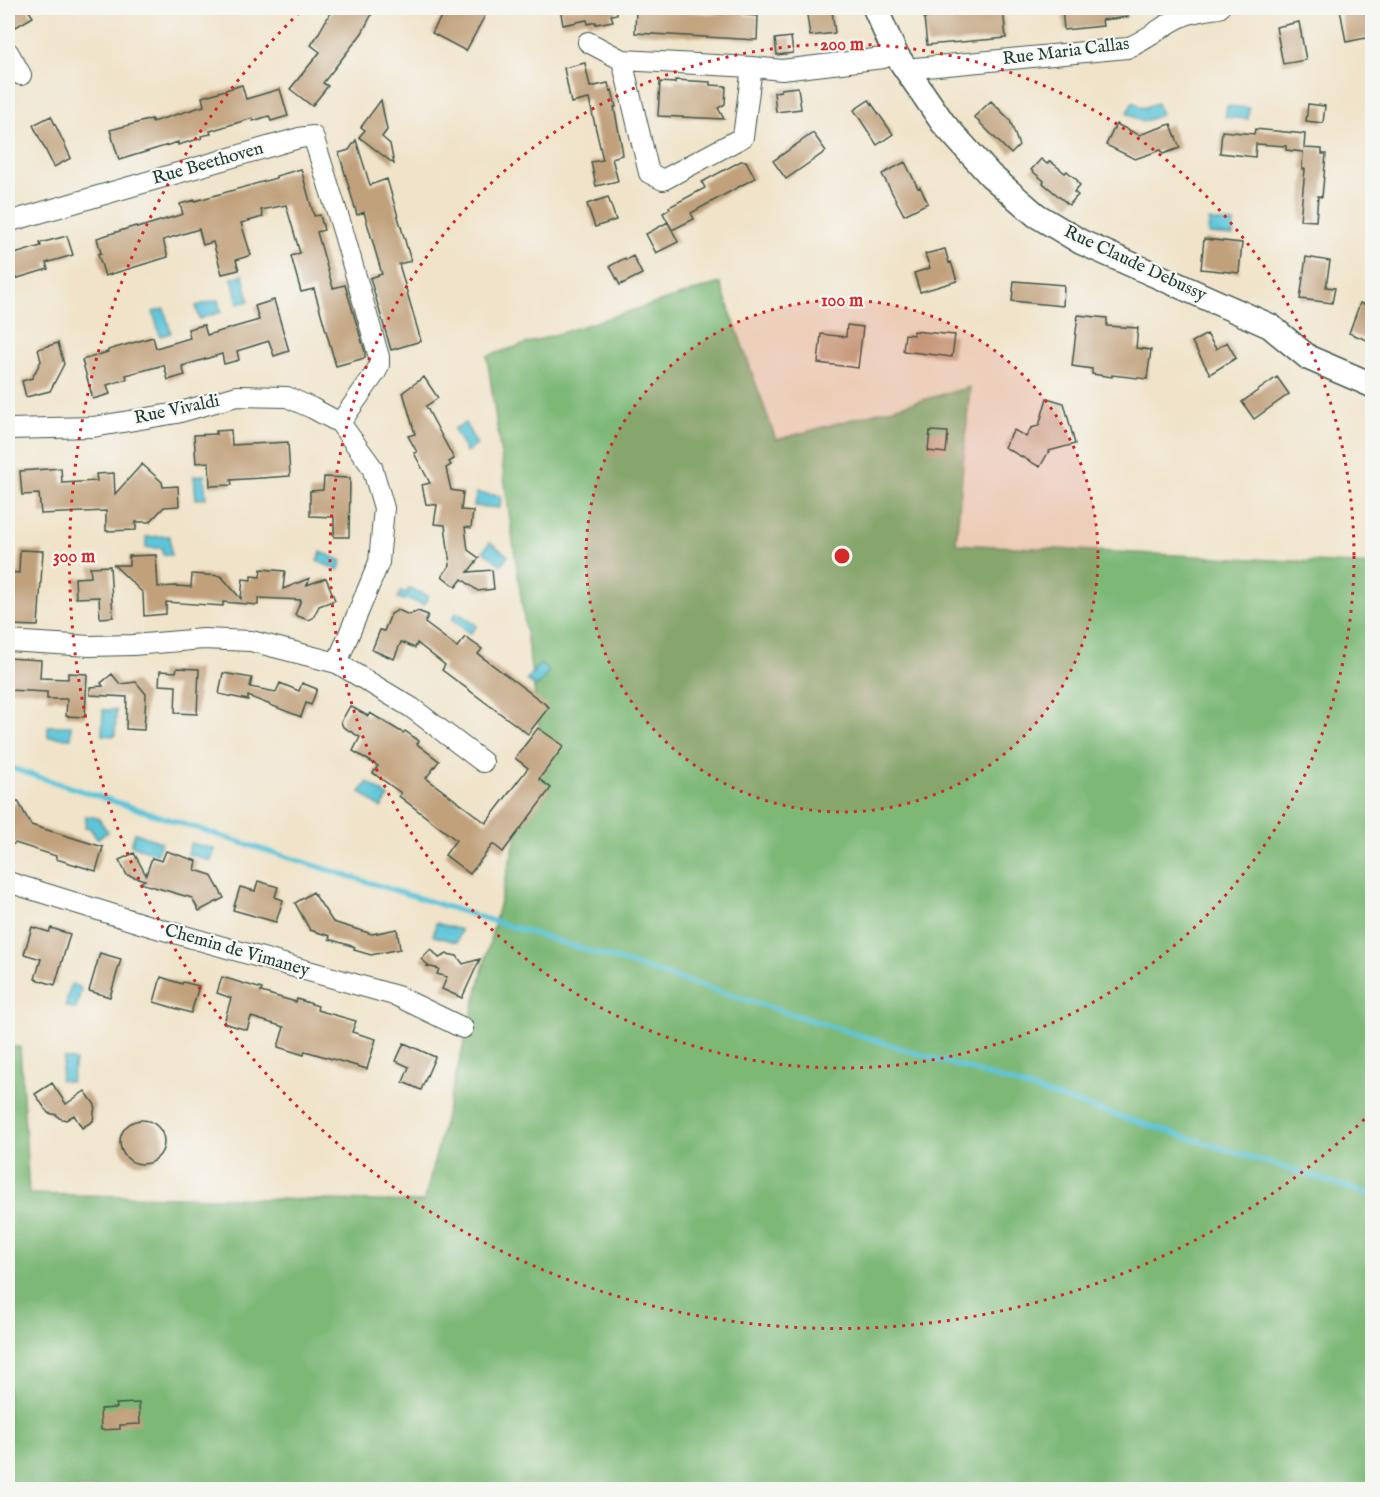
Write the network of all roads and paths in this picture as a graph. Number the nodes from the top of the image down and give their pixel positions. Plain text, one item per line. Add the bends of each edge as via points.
1 (875, 8) edge
2 (1219, 8) edge
3 (588, 42) dead end
4 (8, 52) edge
5 (622, 60) junction
6 (900, 61) junction
7 (752, 67) junction
8 (21, 75) dead end
9 (8, 222) edge
10 (1372, 385) edge
11 (340, 423) junction
12 (8, 429) edge
13 (8, 641) edge
14 (337, 663) junction
15 (483, 762) dead end
16 (8, 882) edge
17 (464, 1028) dead end

1 - 6 street, Rue Claude Debussy
2 - 6 street, Rue Maria Callas via 1179,18 1127,48
3 - 5 street
4 - 8 street
5 - 7 street, Rue Maria Callas
5 - 7 street via 649,173 663,180 743,137
6 - 7 street, Rue Maria Callas via 883,58 782,70
6 - 10 street, Rue Claude Debussy via 943,123 990,175 1036,215 1081,242 1270,326 1309,358
9 - 11 street, Rue Beethoven via 313,136 380,357 376,372
11 - 12 street, Rue Vivaldi via 287,397 237,396 177,413 93,427
11 - 14 street, Rue Vivaldi via 372,467 384,508 378,562
13 - 14 street via 90,646 203,639 252,641
14 - 15 street via 412,708
16 - 17 street, Chemin de Vimaney via 397,996

